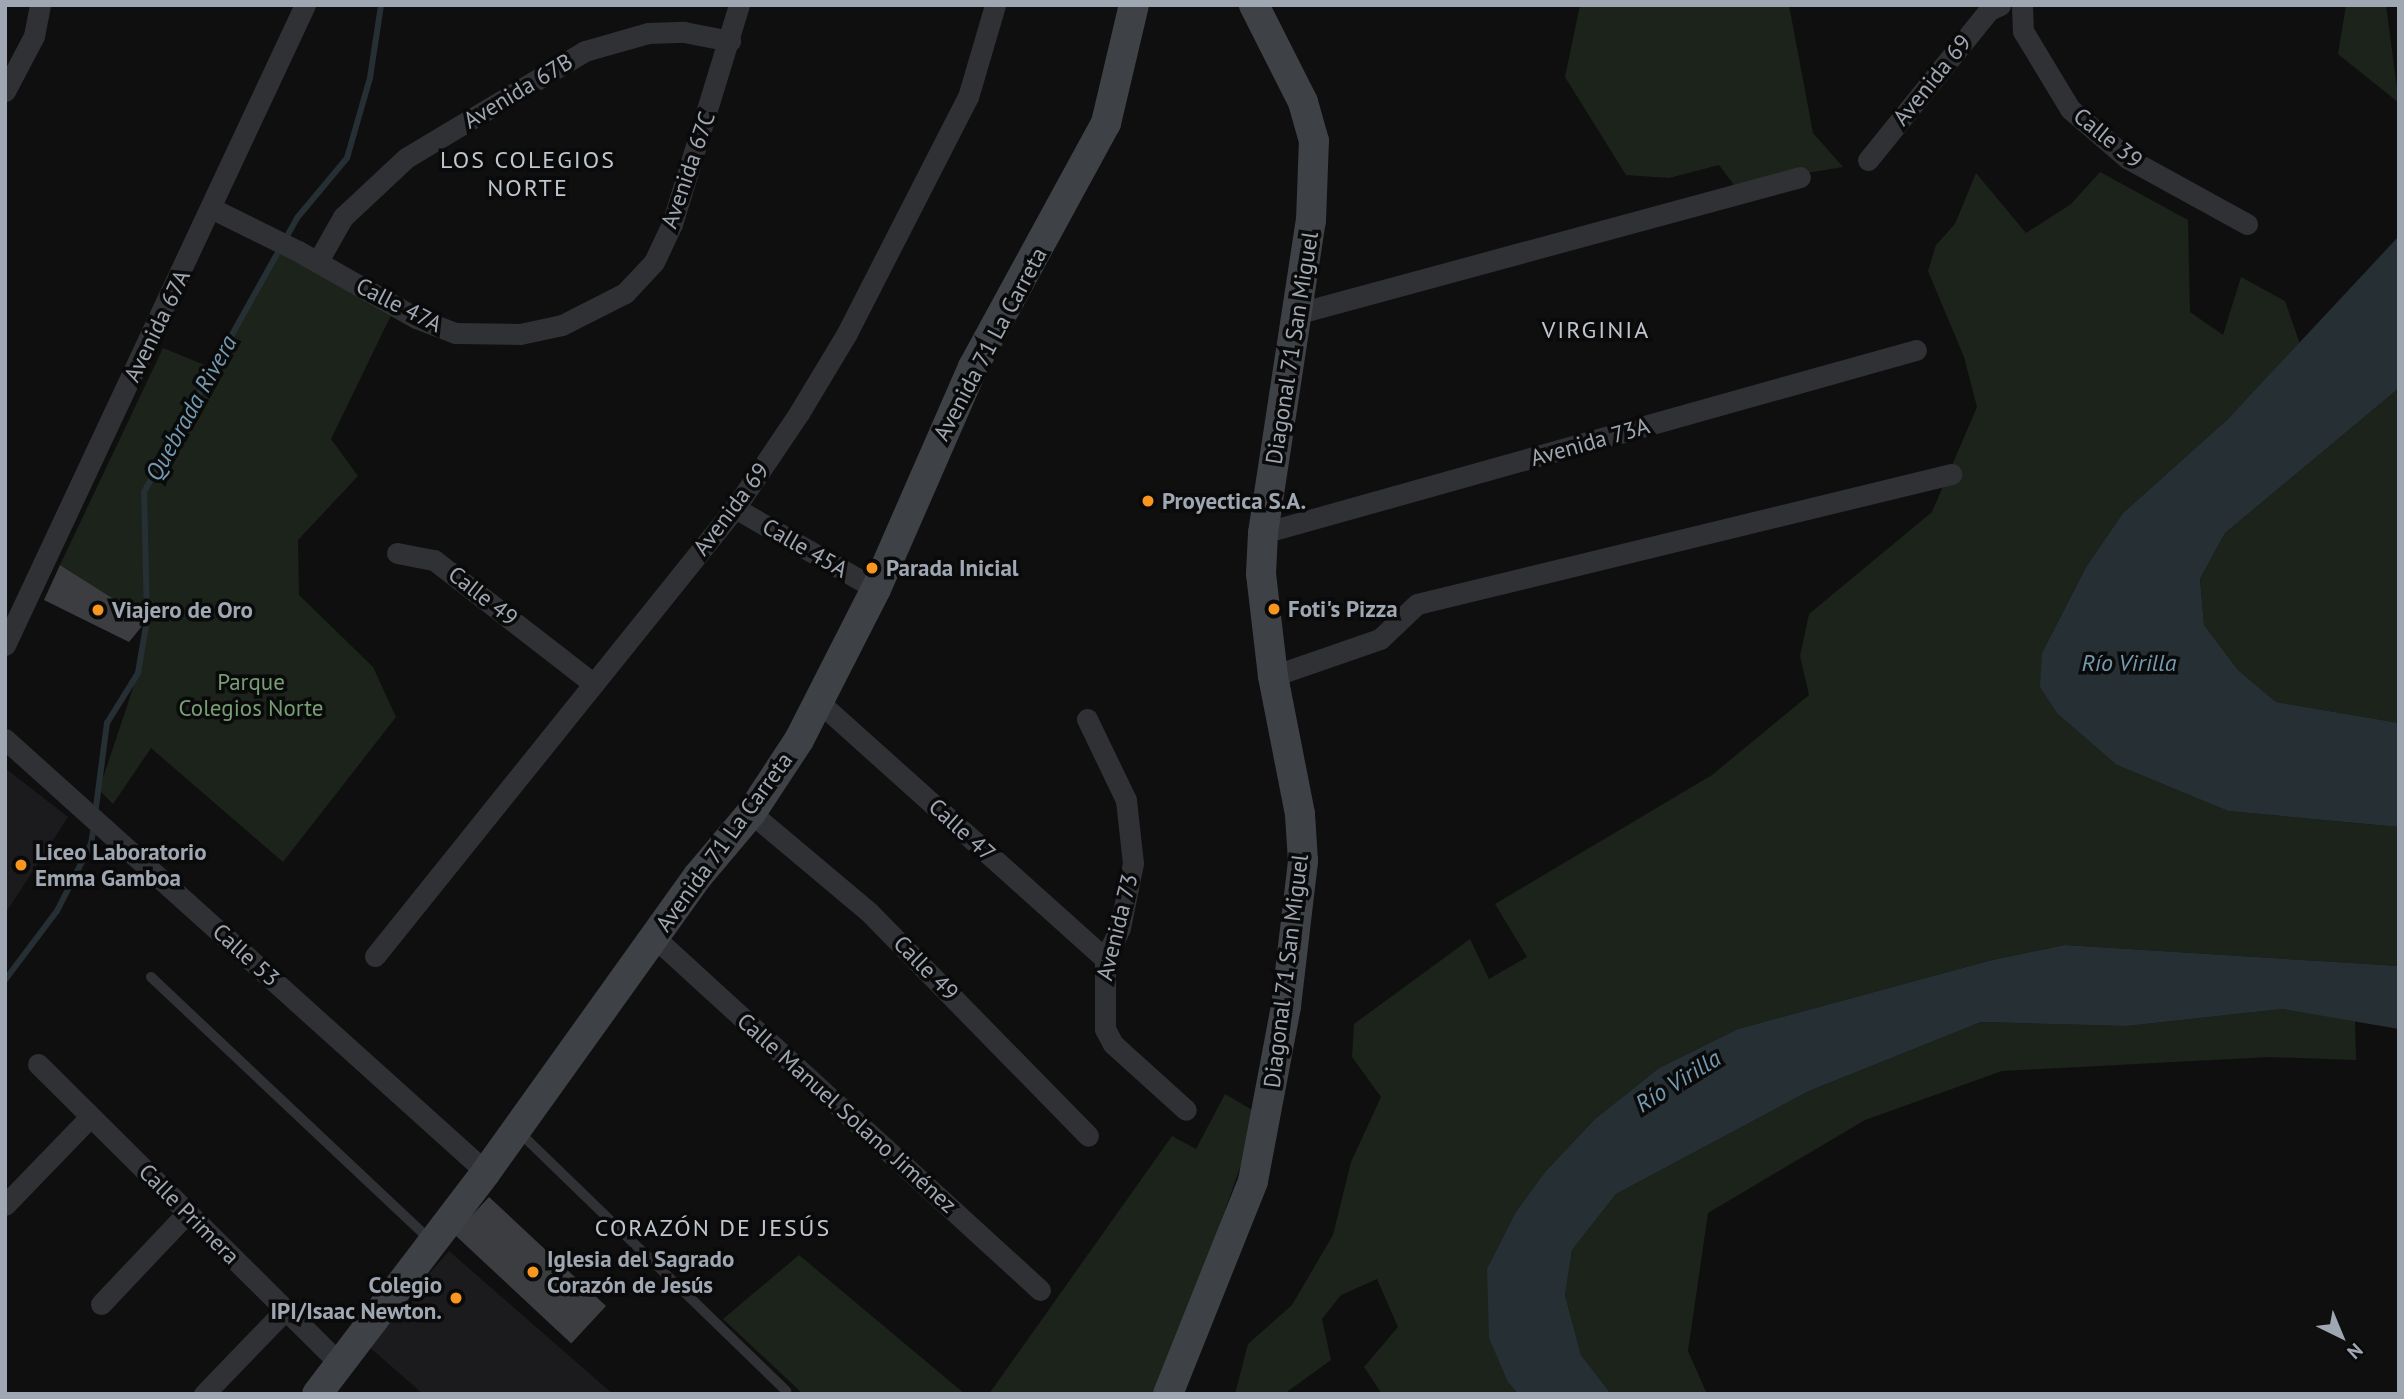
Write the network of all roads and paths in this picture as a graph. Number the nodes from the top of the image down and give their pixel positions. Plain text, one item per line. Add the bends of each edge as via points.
1 (40, 5) edge
2 (305, 5) edge
3 (739, 5) edge
4 (995, 5) edge
5 (1134, 5) edge
6 (1254, 5) edge
7 (2000, 5) edge
8 (2022, 5) edge
9 (730, 41) junction
10 (5, 91) edge
11 (1868, 160) dead end
12 (1800, 177) dead end
13 (213, 209) junction
14 (2247, 224) dead end
15 (317, 261) junction
16 (599, 310) joint
17 (1299, 313) junction
18 (1916, 350) dead end
19 (1951, 474) dead end
20 (735, 508) junction
21 (1263, 533) junction
22 (397, 554) dead end
23 (876, 589) junction
24 (5, 645) edge
25 (1273, 676) junction
26 (594, 684) junction
27 (819, 702) junction
28 (1087, 719) dead end
29 (5, 739) edge
30 (751, 813) junction
31 (654, 937) junction
32 (375, 956) dead end
33 (1105, 959) junction
34 (151, 977) dead end
35 (38, 1064) dead end
36 (1186, 1110) dead end
37 (90, 1116) junction
38 (517, 1130) junction
39 (1088, 1136) dead end
40 (486, 1172) junction
41 (5, 1205) edge
42 (187, 1213) junction
43 (432, 1242) junction
44 (1040, 1290) dead end
45 (101, 1304) dead end
46 (285, 1310) junction
47 (340, 1364) junction
48 (786, 1391) dead end
49 (320, 1393) edge
50 (204, 1394) edge
51 (1168, 1394) edge

1 - 10 street via 34,36
2 - 13 street, Avenida 67A
3 - 9 street, Avenida 67C
4 - 20 street, Avenida 69 via 968,97 847,333
5 - 23 street, Avenida 71 La Carreta via 1107,123 973,366
6 - 17 street, Diagonal 71 San Miguel via 1303,102 1314,141 1311,221
7 - 11 street, Avenida 69 via 1989,10
8 - 14 street, Calle 39 via 2023,31 2070,109 2127,158
9 - 15 street, Avenida 67B via 684,32 648,33 585,51 406,158 343,217
9 - 16 street, Avenida 67C via 673,224 654,262 625,293
12 - 17 street
13 - 15 street, Calle 47A
13 - 24 street, Avenida 67A
15 - 16 street, Calle 47A via 416,318 455,333 520,334 562,326
17 - 21 street, Diagonal 71 San Miguel
18 - 21 street, Avenida 73A
19 - 25 street via 1417,604 1380,639
20 - 23 street, Calle 45A
20 - 26 street, Avenida 69
21 - 25 street, Diagonal 71 San Miguel via 1262,574
22 - 26 street, Calle 49 via 434,560
23 - 27 street, Avenida 71 La Carreta
25 - 51 street, Diagonal 71 San Miguel via 1300,814 1303,861 1286,1006 1253,1181
26 - 32 street, Avenida 69
27 - 30 street, Avenida 71 La Carreta
27 - 33 street, Calle 47
28 - 33 street, Avenida 73 via 1126,800 1133,863 1120,929
29 - 40 street, Calle 53
30 - 31 street, Avenida 71 La Carreta
30 - 39 street, Calle 49 via 869,912
31 - 38 street, Avenida 71 La Carreta
31 - 44 street, Calle Manuel Solano Jiménez
33 - 36 street, Avenida 73 via 1105,1028 1113,1044
34 - 43 lane
35 - 37 street, Calle Primera
37 - 41 street
37 - 42 street, Calle Primera
38 - 40 street, Avenida 71 La Carreta
38 - 48 lane
40 - 43 street, Avenida 71 La Carreta
42 - 45 street
42 - 46 street, Calle Primera
43 - 47 street, Avenida 71 La Carreta
46 - 47 street, Calle Primera
46 - 50 street
47 - 49 street, Avenida 71 La Carreta

